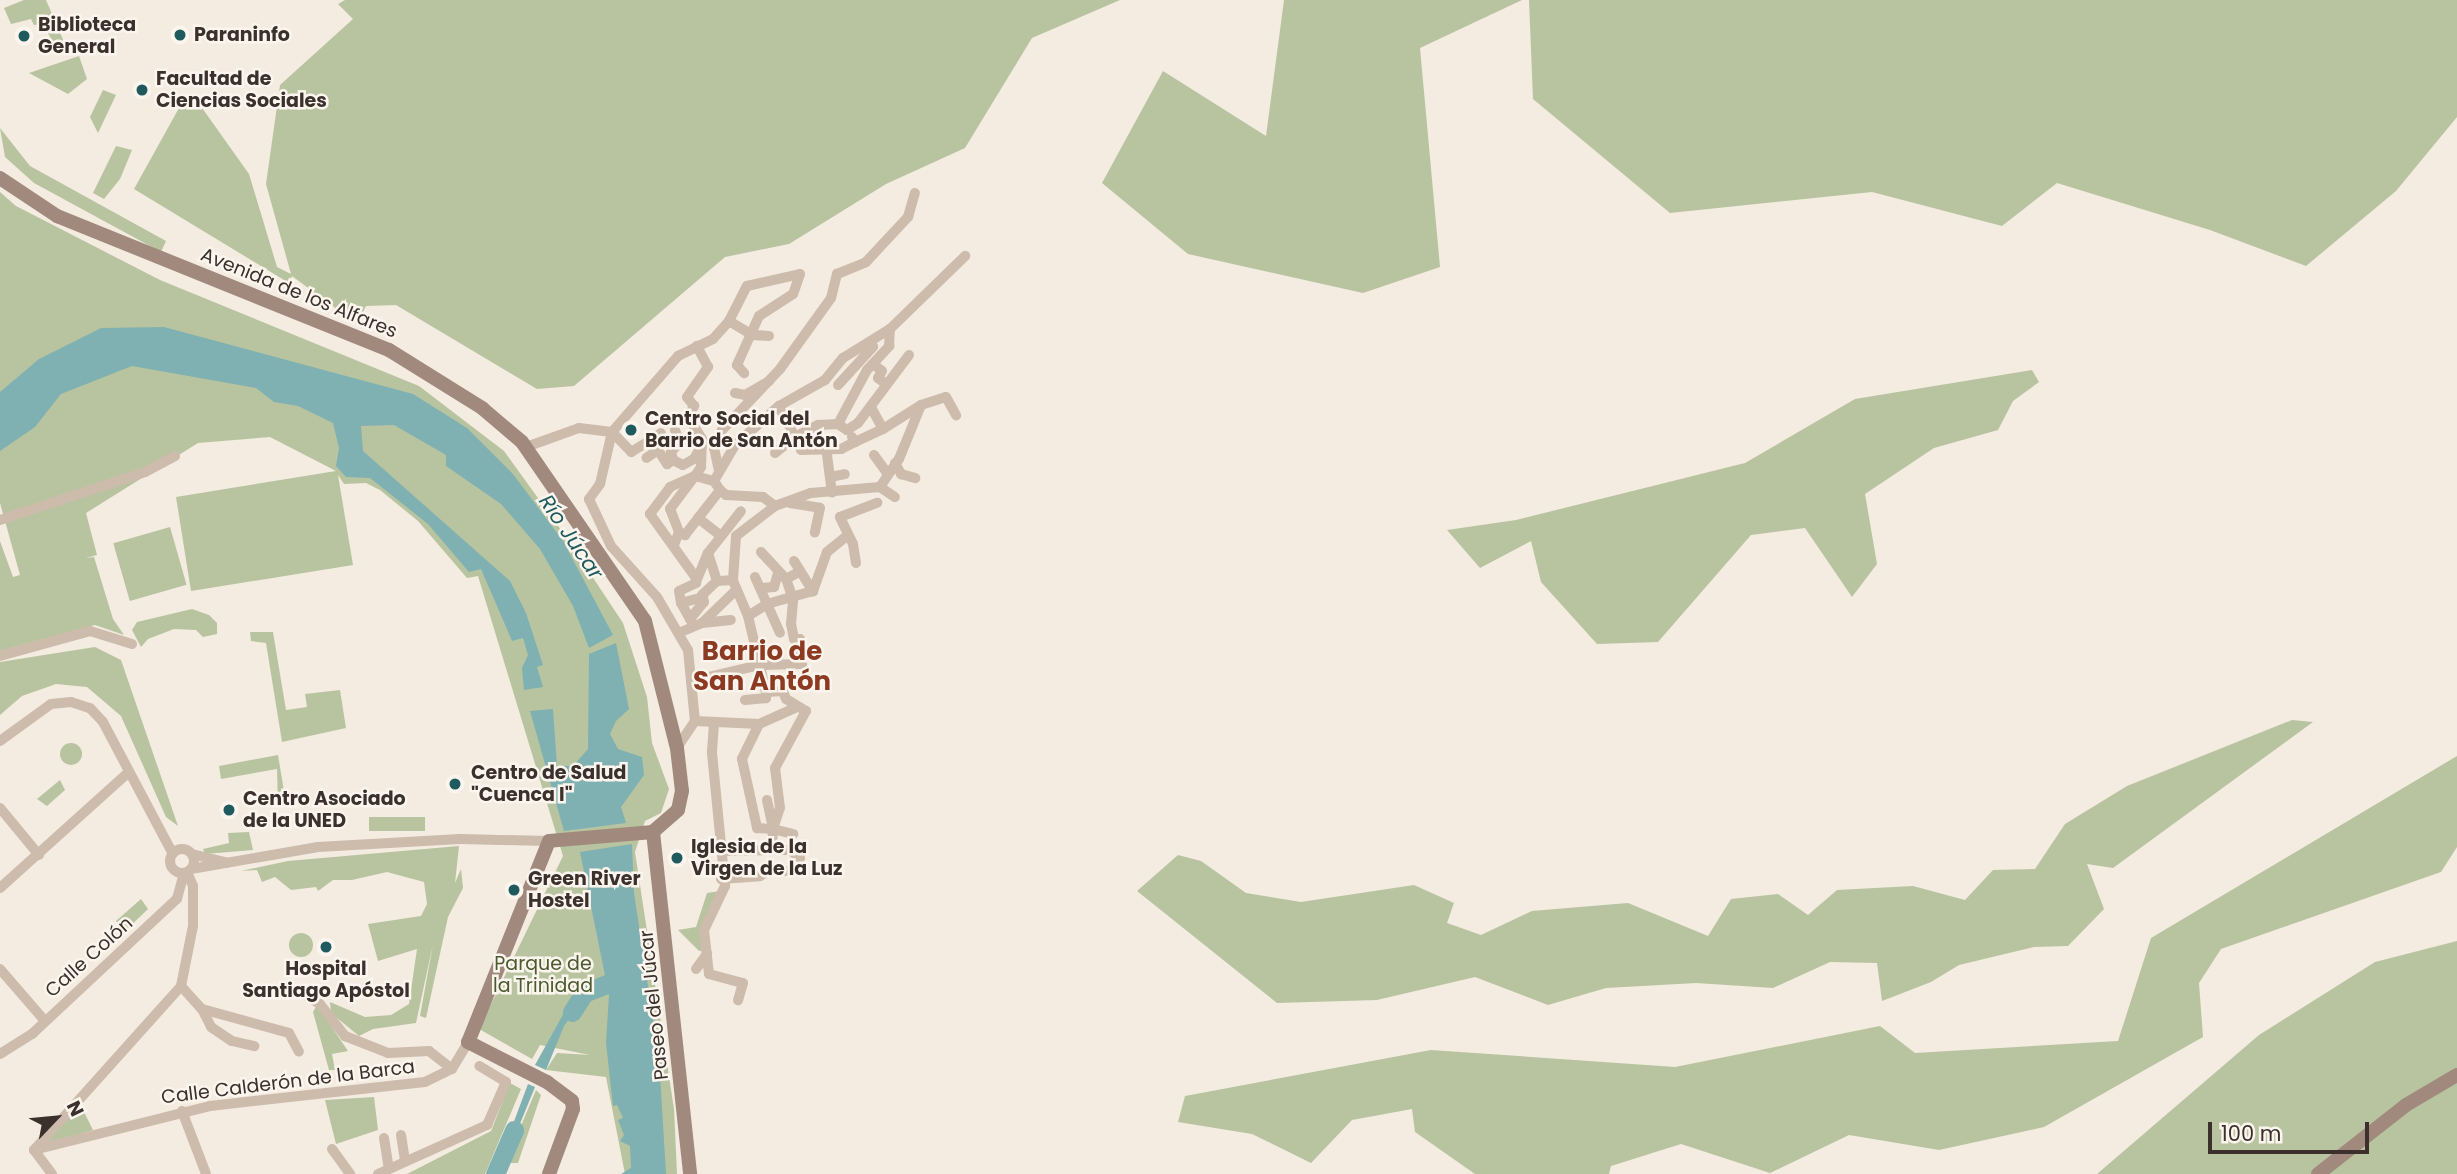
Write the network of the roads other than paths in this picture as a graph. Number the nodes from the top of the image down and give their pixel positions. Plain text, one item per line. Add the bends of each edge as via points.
1 (0, 178) edge
2 (915, 193) dead end
3 (965, 256) dead end
4 (729, 321) junction
5 (890, 329) junction
6 (752, 335) junction
7 (769, 336) dead end
8 (876, 340) junction
9 (697, 346) junction
10 (909, 355) dead end
11 (873, 364) junction
12 (744, 373) dead end
13 (770, 381) junction
14 (886, 384) junction
15 (838, 385) dead end
16 (735, 393) dead end
17 (921, 405) junction
18 (779, 406) junction
19 (870, 406) junction
20 (956, 415) dead end
21 (843, 427) junction
22 (883, 429) junction
23 (675, 430) dead end
24 (612, 432) junction
25 (661, 433) dead end
26 (794, 438) junction
27 (651, 440) junction
28 (717, 440) junction
29 (855, 442) junction
30 (702, 443) junction
31 (526, 447) junction
32 (826, 447) junction
33 (658, 450) junction
34 (775, 453) dead end
35 (874, 455) dead end
36 (175, 456) dead end
37 (646, 458) dead end
38 (673, 460) junction
39 (895, 463) junction
40 (887, 473) junction
41 (845, 474) dead end
42 (695, 477) junction
43 (830, 477) junction
44 (915, 478) dead end
45 (718, 481) junction
46 (880, 487) junction
47 (832, 493) junction
48 (895, 497) dead end
49 (787, 502) junction
50 (877, 503) dead end
51 (775, 506) junction
52 (741, 510) dead end
53 (698, 518) junction
54 (0, 520) edge
55 (723, 531) junction
56 (678, 532) junction
57 (815, 532) dead end
58 (736, 536) junction
59 (847, 536) junction
60 (674, 545) junction
61 (761, 552) dead end
62 (708, 553) junction
63 (794, 561) dead end
64 (856, 563) dead end
65 (799, 572) junction
66 (782, 576) junction
67 (755, 578) dead end
68 (717, 581) junction
69 (696, 583) junction
70 (734, 586) junction
71 (761, 588) junction
72 (813, 590) junction
73 (702, 596) junction
74 (793, 598) junction
75 (681, 603) junction
76 (767, 604) junction
77 (748, 616) junction
78 (731, 620) dead end
79 (695, 622) junction
80 (681, 632) junction
81 (779, 632) dead end
82 (132, 644) dead end
83 (0, 656) edge
84 (759, 665) junction
85 (691, 681) junction
86 (766, 692) junction
87 (744, 700) dead end
88 (802, 709) junction
89 (695, 721) junction
90 (714, 723) junction
91 (759, 724) junction
92 (0, 741) edge
93 (677, 748) junction
94 (129, 772) junction
95 (767, 800) dead end
96 (0, 808) edge
97 (773, 829) junction
98 (649, 832) junction
99 (793, 834) dead end
100 (549, 841) junction
101 (772, 850) junction
102 (721, 851) junction
103 (173, 854) junction
104 (192, 854) junction
105 (40, 855) junction
106 (800, 858) dead end
107 (231, 864) junction
108 (187, 871) junction
109 (786, 871) dead end
110 (721, 879) junction
111 (0, 888) edge
112 (707, 954) junction
113 (0, 969) edge
114 (696, 970) dead end
115 (181, 986) junction
116 (307, 996) dead end
117 (738, 1000) dead end
118 (202, 1009) junction
119 (45, 1021) junction
120 (468, 1042) junction
121 (254, 1046) dead end
122 (299, 1052) dead end
123 (0, 1054) edge
124 (479, 1066) dead end
125 (452, 1069) junction
126 (2457, 1075) edge
127 (182, 1111) junction
128 (401, 1135) dead end
129 (384, 1138) dead end
130 (332, 1149) dead end
131 (34, 1150) junction
132 (405, 1161) junction
133 (389, 1169) junction
134 (204, 1170) edge
135 (52, 1174) edge
136 (350, 1174) edge
137 (378, 1174) edge
138 (549, 1174) edge
139 (690, 1174) edge
140 (2318, 1174) edge

1 - 31 street, Avenida de los Alfares via 45,211 388,350 482,408
2 - 13 street via 908,217 866,262 837,274 831,298
3 - 5 street
4 - 6 street
4 - 6 street via 747,286 800,274 793,293 759,316
4 - 9 street via 713,339
5 - 8 street
5 - 11 street via 889,346
6 - 7 street
6 - 12 street via 737,365
8 - 15 street
8 - 18 street via 843,358 825,380
9 - 24 street via 678,356
9 - 30 street via 708,367 687,397 694,406 688,417
10 - 14 street
11 - 14 street via 882,371 878,378
11 - 21 street
13 - 16 street via 745,395
13 - 28 street
14 - 19 street
17 - 20 street via 946,397
17 - 22 street
17 - 39 street
18 - 26 street
18 - 45 street via 749,429
19 - 21 street
19 - 22 street
21 - 26 street via 818,425
21 - 29 street
22 - 29 street
23 - 38 street via 680,442 671,452
24 - 27 street via 631,452
24 - 31 street via 579,428
24 - 80 street via 600,484 590,499 611,546
25 - 27 street
26 - 32 street via 801,450
26 - 34 street
27 - 33 street
28 - 30 street
28 - 45 street
29 - 32 street via 842,449
30 - 38 street via 694,459 683,465
30 - 42 street via 701,467
31 - 93 street, Avenida de los Alfares via 645,621
32 - 43 street
33 - 37 street
33 - 38 street via 667,464
35 - 40 street
36 - 54 street via 145,472
39 - 40 street
39 - 44 street via 901,474
40 - 46 street
41 - 43 street
42 - 45 street
42 - 56 street via 670,509
42 - 60 street via 670,487 650,514
43 - 47 street
45 - 51 street via 726,495 763,497
45 - 53 street
46 - 47 street
46 - 48 street
47 - 49 street via 811,493
49 - 51 street
49 - 57 street via 820,508
50 - 59 street via 840,517
51 - 58 street
52 - 55 street
53 - 55 street
53 - 56 street via 684,535
55 - 58 street
55 - 62 street
56 - 60 street
58 - 70 street
59 - 64 street
59 - 72 street via 827,552
60 - 69 street
61 - 66 street
62 - 68 street
62 - 69 street
63 - 65 street
65 - 66 street
65 - 72 street
66 - 71 street via 774,587
66 - 74 street
67 - 71 street
68 - 70 street
68 - 73 street
69 - 73 street
69 - 75 street via 679,591
70 - 77 street
70 - 79 street
71 - 76 street
72 - 74 street
73 - 75 street
73 - 79 street
74 - 76 street
74 - 84 street via 790,624 794,639 800,639 802,664
75 - 79 street
76 - 77 street
76 - 81 street
77 - 84 street
78 - 79 street
79 - 80 street
80 - 85 street
82 - 83 street via 90,631
84 - 85 street
84 - 86 street
85 - 89 street
86 - 87 street via 766,698
86 - 88 street via 783,691
88 - 91 street
88 - 97 street via 775,768 780,808
89 - 90 street
89 - 93 street
90 - 91 street
90 - 102 street via 712,753
91 - 97 street via 741,759 757,828
92 - 94 street via 43,708 78,703 103,722
93 - 98 street, Avenida de los Alfares via 680,807 666,825
94 - 103 street
94 - 105 street
95 - 97 street
96 - 105 street
97 - 99 street
97 - 101 street
98 - 100 street
98 - 139 street, Paseo del Júcar
100 - 107 street via 460,839 318,847
100 - 120 street
101 - 102 street
101 - 106 street via 790,850
102 - 110 street
103 - 104 street via 181,849
103 - 108 street via 172,867
104 - 107 street
104 - 108 street
105 - 111 street
107 - 108 street
108 - 115 street via 193,886 193,926
108 - 119 street, Calle Colón via 177,899
109 - 110 street via 771,869 760,876
110 - 112 street via 725,886 704,930
112 - 114 street
112 - 117 street via 709,974 743,983
113 - 119 street
115 - 118 street
115 - 131 street
116 - 125 street via 320,1004 345,1036 388,1053 429,1051
118 - 121 street via 211,1027 232,1041
118 - 122 street via 289,1033
119 - 123 street, Calle Colón
120 - 125 street
120 - 138 street via 557,1088 573,1109
124 - 132 street via 506,1082 487,1125
125 - 127 street, Calle Calderón de la Barca via 425,1082
126 - 140 street via 2406,1105
127 - 131 street, Calle Calderón de la Barca
127 - 134 street
128 - 132 street
129 - 133 street
130 - 136 street
131 - 135 street
132 - 133 street
133 - 137 street

